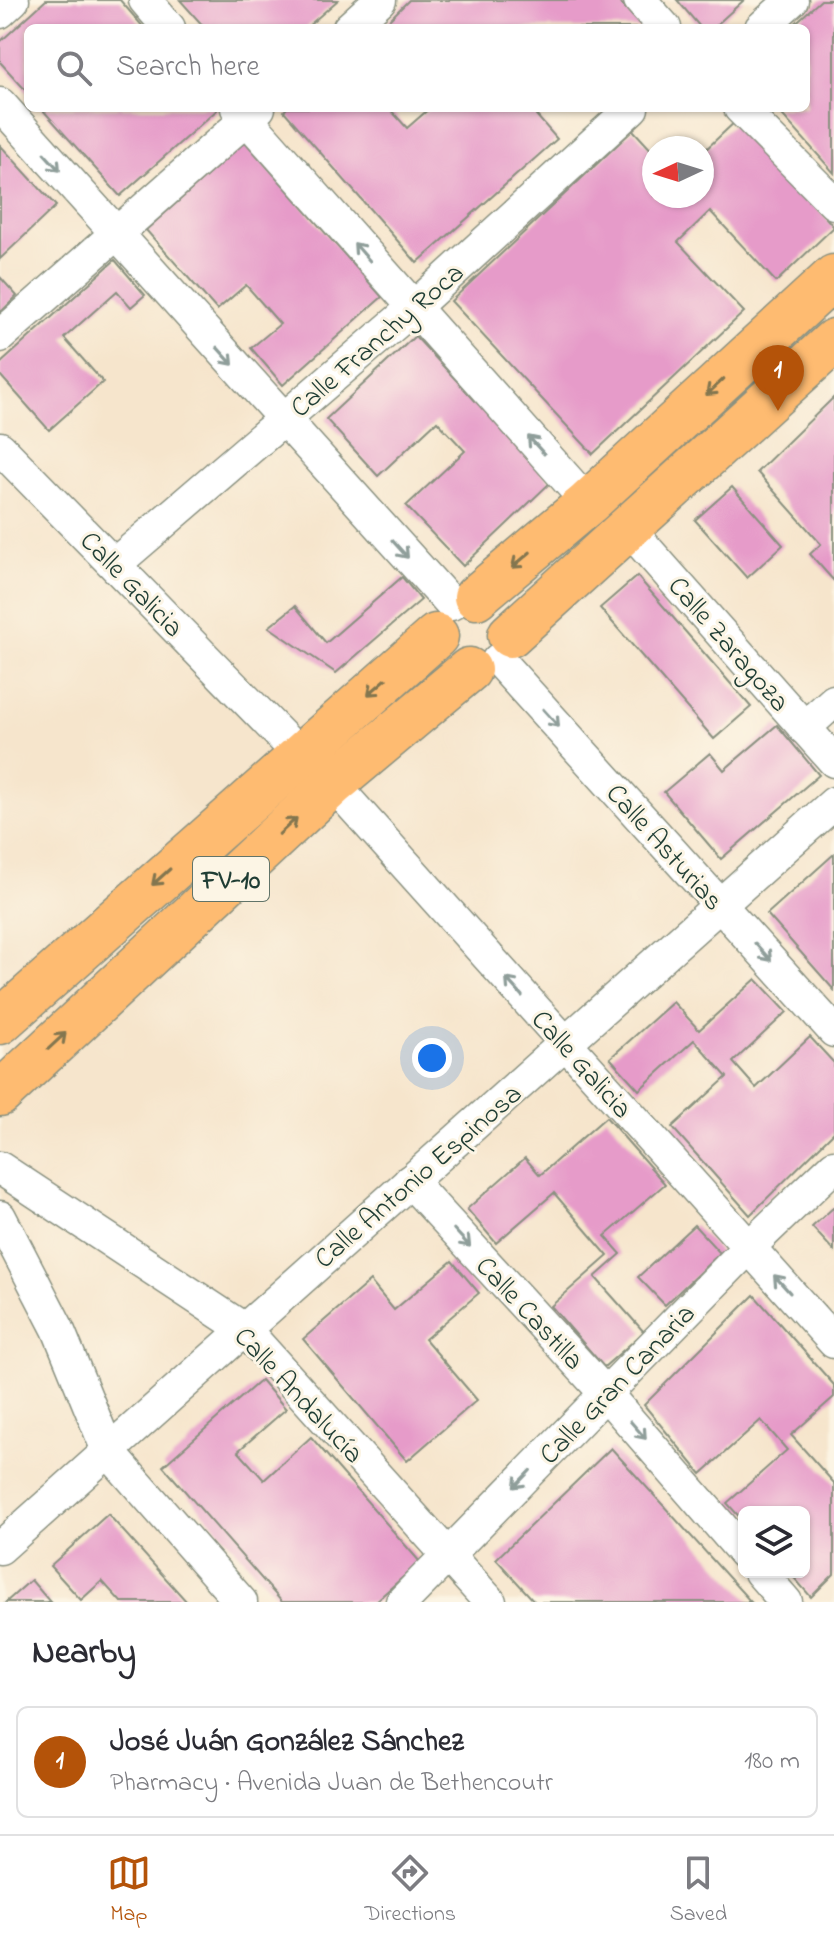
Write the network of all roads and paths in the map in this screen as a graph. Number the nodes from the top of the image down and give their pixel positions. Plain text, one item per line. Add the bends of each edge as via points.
1 (13, 0) edge
2 (145, 0) edge
3 (380, 0) edge
4 (640, 0) edge
5 (792, 0) edge
6 (0, 12) edge
7 (166, 24) edge
8 (353, 24) edge
9 (661, 24) edge
10 (765, 24) edge
11 (0, 104) edge
12 (247, 112) edge
13 (628, 112) edge
14 (744, 112) edge
15 (834, 203) edge
16 (117, 235) junction
17 (834, 277) edge
18 (412, 309) junction
19 (0, 336) edge
20 (834, 341) edge
21 (283, 421) junction
22 (0, 448) edge
23 (588, 503) junction
24 (626, 526) junction
25 (115, 564) junction
26 (454, 612) junction
27 (492, 655) junction
28 (834, 701) edge
29 (804, 728) junction
30 (299, 754) junction
31 (834, 761) edge
32 (333, 784) junction
33 (834, 803) edge
34 (720, 905) junction
35 (0, 1022) edge
36 (834, 1031) edge
37 (566, 1044) junction
38 (0, 1094) edge
39 (834, 1166) edge
40 (0, 1168) edge
41 (410, 1181) junction
42 (0, 1217) edge
43 (749, 1247) junction
44 (244, 1329) junction
45 (834, 1342) edge
46 (606, 1394) junction
47 (108, 1451) junction
48 (738, 1546) edge
49 (0, 1548) edge
50 (448, 1554) junction
51 (765, 1578) edge
52 (241, 1602) edge
53 (402, 1602) edge
54 (490, 1602) edge
55 (786, 1602) edge

1 - 6 street
2 - 7 street
3 - 8 street
4 - 9 street
5 - 10 street
11 -> 16 street
12 - 16 street
18 -> 12 street
13 - 18 street, Calle Franchy Roca
14 - 15 street
16 - 19 street
16 -> 21 street
17 -> 23 main road, FV-10
18 - 21 street, Calle Franchy Roca
23 -> 18 street
20 - 24 main road, FV-10
21 - 25 street, Calle Franchy Roca
21 -> 26 street
22 - 25 street, Calle Galicia
23 -> 26 main road, FV-10
24 - 27 main road, FV-10
24 - 29 street, Calle Zaragoza
25 - 30 street, Calle Galicia
26 - 27 main road via 447,658
26 - 27 main road via 494,603 506,617
26 -> 30 main road, FV-10
27 - 32 main road, FV-10
27 -> 34 street, Calle Asturias
28 - 29 street
29 - 31 street, Calle Zaragoza
30 -> 35 main road, FV-10
37 -> 32 street, Calle Galicia
38 -> 32 main road, FV-10
33 - 34 street, Calle Antonio Espinosa
34 -> 36 street, Calle Asturias
34 - 37 street, Calle Antonio Espinosa
37 - 41 street, Calle Antonio Espinosa
37 - 43 street, Calle Galicia
39 - 43 street, Calle Gran Canaria
40 - 44 street, Calle Andalucía
41 - 44 street, Calle Antonio Espinosa
41 -> 46 street, Calle Castilla
42 - 47 street via 58,1329
45 -> 43 street, Calle Galicia
43 - 46 street, Calle Gran Canaria
44 - 47 street, Calle Antonio Espinosa
44 - 50 street, Calle Andalucía
46 -> 48 street, Calle Castilla
46 -> 50 street, Calle Gran Canaria
47 - 49 street, Calle Antonio Espinosa
47 - 52 street
50 - 53 street, Calle Gran Canaria
50 - 54 street, Calle Andalucía
51 - 55 street

